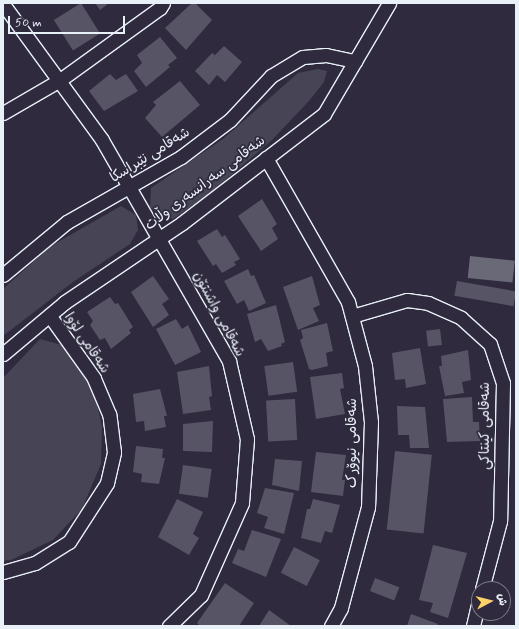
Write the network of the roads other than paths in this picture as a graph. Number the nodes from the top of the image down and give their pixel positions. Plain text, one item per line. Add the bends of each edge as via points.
1 (163, 3) edge
2 (390, 3) edge
3 (3, 4) edge
4 (355, 61) junction
5 (60, 80) junction
6 (3, 112) edge
7 (266, 158) junction
8 (129, 187) junction
9 (159, 238) junction
10 (3, 275) edge
11 (49, 315) junction
12 (352, 316) junction
13 (3, 354) edge
14 (3, 572) edge
15 (484, 581) edge
16 (169, 626) edge
17 (331, 626) edge

1 - 5 street via 160,8
2 - 4 street, شەقامی سەرانسەری وڵات
3 - 5 street, شەقامی واشنتۆن
4 - 7 street, شەقامی سەرانسەری وڵات via 324,114
4 - 8 street, شەقامی نێبراسکا via 326,55 303,57 271,76 230,120 181,157
5 - 6 street
5 - 8 street, شەقامی واشنتۆن via 102,140
7 - 9 street, شەقامی سەرانسەری وڵات
7 - 12 street, شەقامی نیوۆرک via 348,302
8 - 9 street, شەقامی واشنتۆن
8 - 10 street, شەقامی نێبراسکا via 67,222
9 - 11 street, شەقامی سەرانسەری وڵات
9 - 16 street, شەقامی واشنتۆن via 229,360 247,439 239,510 201,595
11 - 13 street, شەقامی سەرانسەری وڵات
11 - 14 street, شەقامی لۆوا via 94,378 109,414 114,452 107,483 69,542 35,564
12 - 15 street, شەقامی کینتاکی via 407,300 428,303 461,318 490,344 503,383 500,521
12 - 17 street, شەقامی نیوۆرک via 365,366 371,422 368,507 341,608

